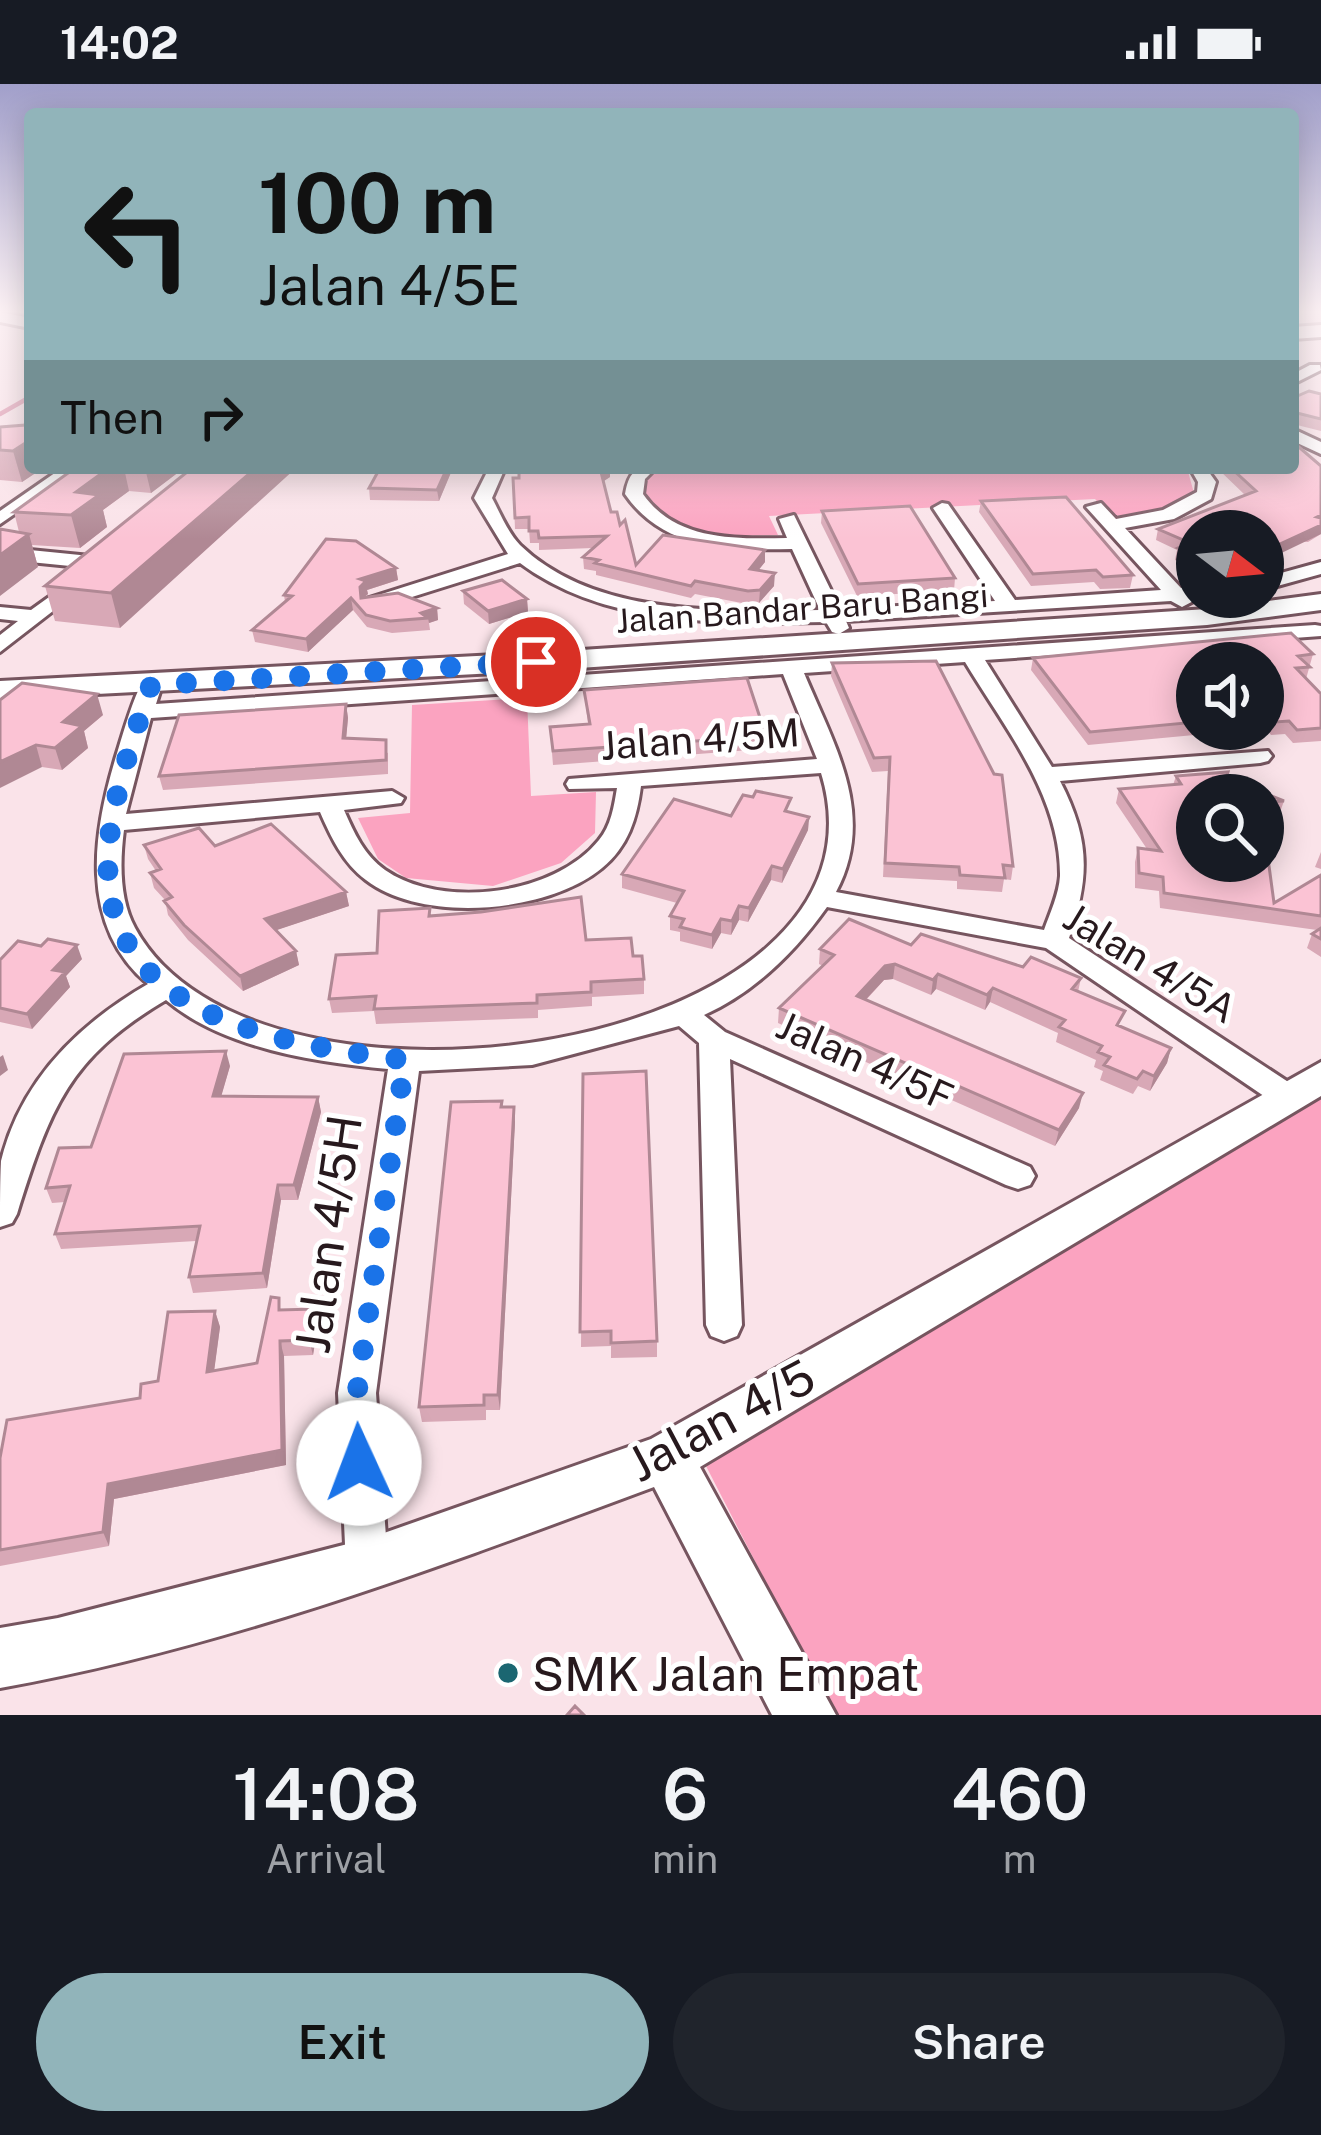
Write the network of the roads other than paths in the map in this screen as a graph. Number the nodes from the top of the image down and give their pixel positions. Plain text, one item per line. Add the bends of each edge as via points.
1 (64, 474) edge
2 (494, 474) edge
3 (641, 474) edge
4 (1202, 474) edge
5 (91, 481) edge
6 (73, 494) edge
7 (1095, 507) dead end
8 (942, 508) dead end
9 (0, 519) edge
10 (788, 519) dead end
11 (1110, 525) junction
12 (18, 534) edge
13 (796, 543) junction
14 (0, 550) edge
15 (519, 557) junction
16 (1321, 568) edge
17 (1284, 578) edge
18 (1176, 589) edge
19 (373, 602) edge
20 (1176, 602) edge
21 (1176, 603) edge
22 (1009, 606) junction
23 (1284, 610) edge
24 (0, 613) edge
25 (37, 617) junction
26 (1319, 623) edge
27 (838, 628) junction
28 (0, 646) edge
29 (972, 656) junction
30 (791, 668) junction
31 (0, 690) edge
32 (146, 699) junction
33 (1260, 756) dead end
34 (828, 765) junction
35 (1043, 775) junction
36 (630, 780) junction
37 (578, 784) dead end
38 (392, 798) dead end
39 (329, 805) junction
40 (113, 823) junction
41 (819, 897) junction
42 (1054, 941) junction
43 (166, 987) junction
44 (682, 1014) junction
45 (714, 1039) junction
46 (405, 1060) junction
47 (1304, 1087) edge
48 (1018, 1176) dead end
49 (0, 1214) edge
50 (724, 1325) dead end
51 (667, 1458) junction
52 (367, 1566) junction
53 (0, 1658) edge
54 (805, 1715) edge

1 - 9 street
2 - 15 street via 483,498 492,530
3 - 13 street via 634,494 663,526 718,541
4 - 11 street via 1205,495 1191,506
5 - 6 street
7 - 11 street
8 - 22 street
10 - 13 street
11 - 18 street
12 - 14 street
13 - 27 street
14 - 25 street via 107,557
15 - 19 street
15 - 27 street via 585,591 664,611
16 - 17 street
20 - 22 street
21 - 27 street, Jalan Bandar Baru Bangi
22 - 27 street
23 - 26 street, Jalan Bandar Baru Bangi
24 - 25 street
25 - 28 street
26 - 29 street
27 - 32 street, Jalan Bandar Baru Bangi
29 - 30 street
29 - 35 street
30 - 32 street
30 - 34 street
31 - 32 street, Jalan Bandar Baru Bangi
32 - 40 street
33 - 35 street
34 - 36 street, Jalan 4/5M
34 - 41 street via 842,843
35 - 42 street via 1064,824 1073,878
36 - 37 street, Jalan 4/5M
36 - 39 street via 613,841 596,861 554,886 484,898 440,897 381,879 346,847
38 - 39 street
39 - 40 street
40 - 43 street via 108,874 119,926
41 - 42 street, Jalan 4/5A
41 - 44 street via 747,975
42 - 47 street, Jalan 4/5A
43 - 46 street via 219,1020 308,1047
43 - 49 street via 110,1017 60,1065 31,1119
44 - 45 street, Jalan 4/5F
44 - 46 street via 513,1057
45 - 48 street, Jalan 4/5F
45 - 50 street
46 - 52 street, Jalan 4/5H via 357,1393
47 - 51 street, Jalan 4/5
51 - 52 street, Jalan 4/5
51 - 54 street
52 - 53 street, Jalan 4/5

